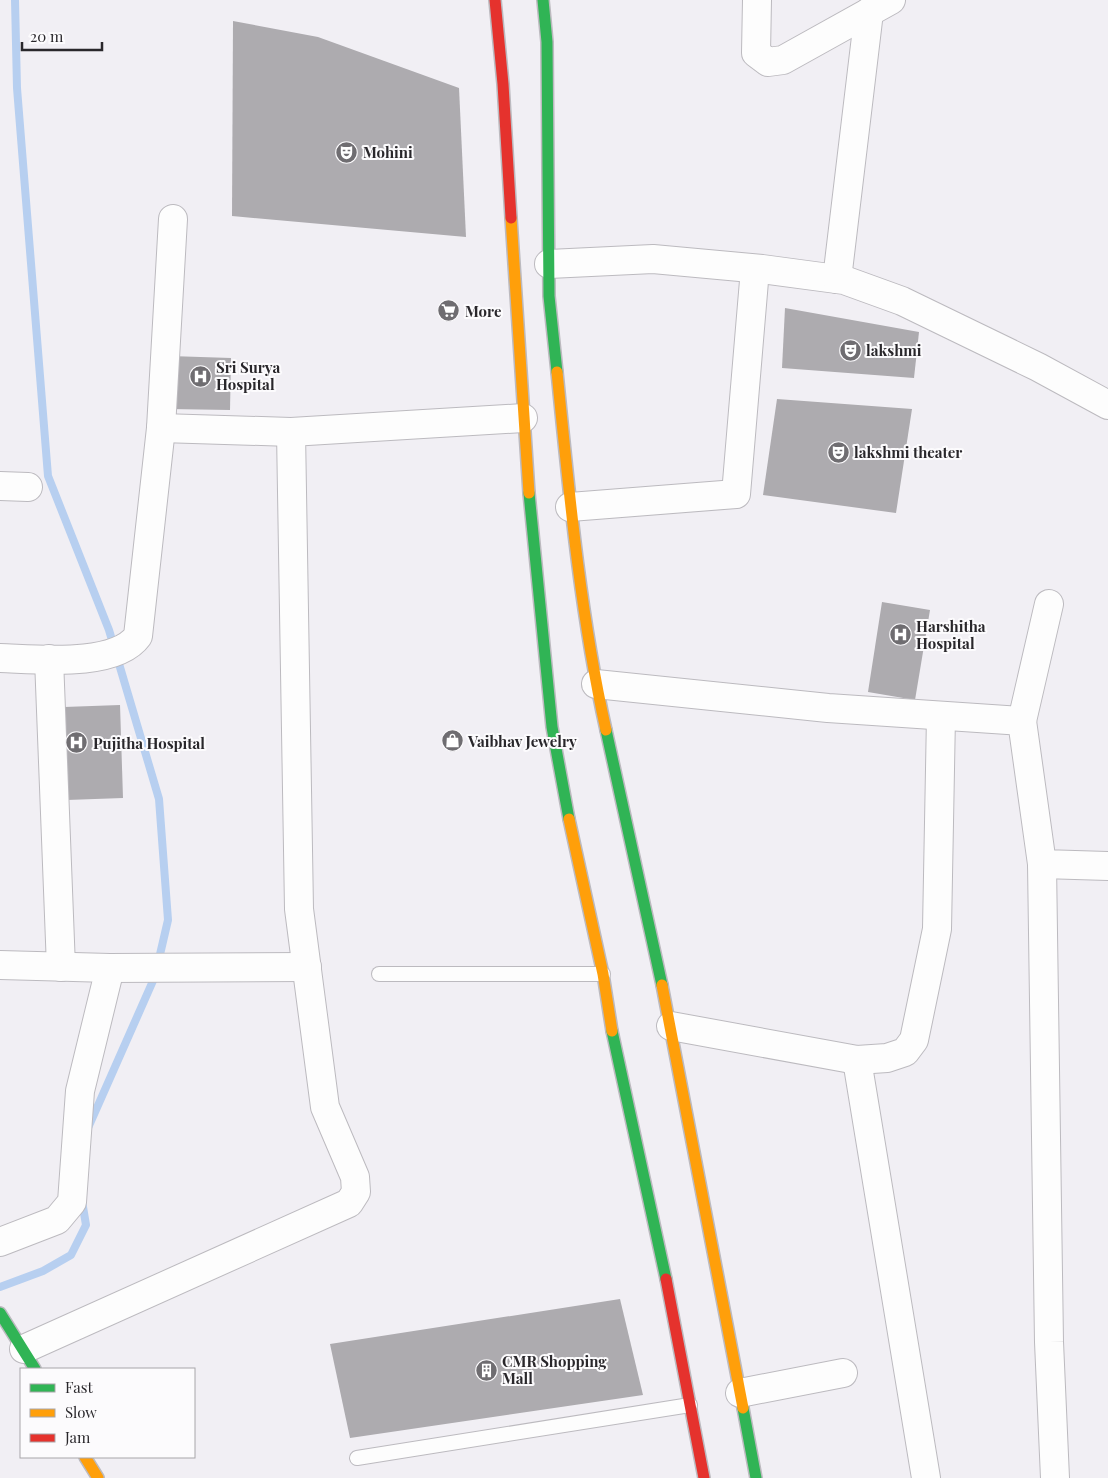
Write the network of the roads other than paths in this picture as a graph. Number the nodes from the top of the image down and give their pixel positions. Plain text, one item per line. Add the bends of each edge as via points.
1 (495, 0) edge
2 (543, 0) edge
3 (756, 0) edge
4 (880, 6) edge
5 (172, 219) dead end
6 (549, 264) junction
7 (755, 269) junction
8 (837, 279) junction
9 (1108, 405) edge
10 (523, 418) junction
11 (161, 428) junction
12 (291, 432) junction
13 (0, 486) edge
14 (28, 487) dead end
15 (570, 507) junction
16 (1049, 604) dead end
17 (0, 658) edge
18 (49, 659) junction
19 (596, 684) junction
20 (941, 716) junction
21 (1022, 721) junction
22 (1042, 864) junction
23 (1108, 866) edge
24 (0, 965) edge
25 (61, 966) junction
26 (306, 967) junction
27 (110, 968) junction
28 (379, 974) dead end
29 (603, 974) junction
30 (670, 1026) junction
31 (857, 1060) junction
32 (0, 1242) edge
33 (0, 1313) edge
34 (30, 1359) edge
35 (843, 1373) dead end
36 (740, 1393) junction
37 (690, 1405) junction
38 (87, 1458) edge
39 (357, 1458) dead end
40 (98, 1478) edge
41 (704, 1478) edge
42 (756, 1478) edge
43 (926, 1478) edge
44 (1055, 1478) edge

1 - 10 main road
2 - 6 main road via 547,42
3 - 4 street via 756,53 768,62 783,60
4 - 8 street
5 - 11 street
6 - 7 street via 653,259
6 - 15 main road via 549,296
7 - 8 street
7 - 15 street via 736,494
8 - 9 street via 902,301
10 - 12 street
10 - 29 main road via 552,727
11 - 12 street
11 - 18 street via 138,636 121,649 77,659
12 - 26 street via 299,909
13 - 14 street
15 - 19 main road
16 - 21 street
17 - 18 street
18 - 25 street
19 - 20 street
19 - 30 main road
20 - 21 street
20 - 31 street via 937,928 914,1040 905,1052 887,1058
21 - 22 street
22 - 23 street
22 - 44 street via 1049,1342
24 - 25 street
25 - 27 street
26 - 27 street
26 - 34 street via 325,1108 354,1177 356,1192 349,1203
27 - 32 street via 80,1091 72,1202 58,1220
28 - 29 lane
29 - 37 main road via 614,1046 664,1264
30 - 31 street
30 - 36 main road
31 - 43 street
33 - 34 main road
35 - 36 street
36 - 42 main road
37 - 39 lane
37 - 41 main road
38 - 40 main road

